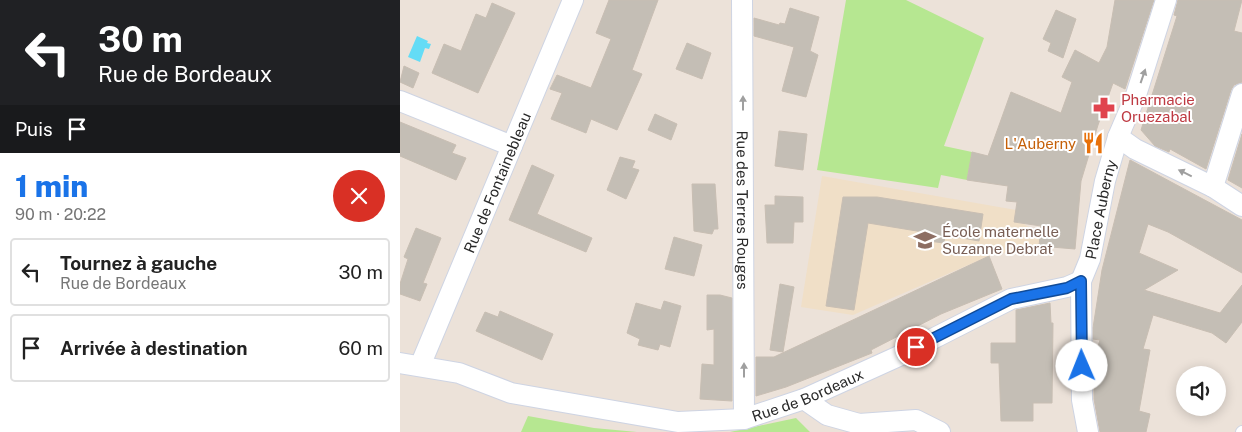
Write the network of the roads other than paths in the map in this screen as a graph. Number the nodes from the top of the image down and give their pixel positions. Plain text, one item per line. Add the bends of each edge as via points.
1 (573, 0) edge
2 (742, 0) edge
3 (1166, 0) edge
4 (1242, 94) edge
5 (400, 101) edge
6 (1118, 137) junction
7 (512, 146) junction
8 (1213, 187) junction
9 (1242, 206) edge
10 (1081, 281) junction
11 (400, 363) edge
12 (420, 366) junction
13 (804, 399) junction
14 (744, 419) junction
15 (940, 432) edge
16 (1088, 432) edge

1 - 7 street, Rue de Fontainebleau
14 -> 2 street, Rue des Terres Rouges
6 -> 3 street, Place Auberny via 1136,95
4 - 8 street
5 - 7 street
8 -> 6 street via 1135,149
6 - 10 street, Place Auberny via 1105,181 1090,259
7 - 12 street, Rue de Fontainebleau
8 - 9 street
10 - 13 street, Rue de Bordeaux via 1067,288 1011,299 899,356
10 - 16 street via 1082,400
11 - 12 street, Rue de Bordeaux
12 - 14 street, Rue de Bordeaux via 459,373 511,393 678,422
13 - 14 street, Rue de Bordeaux
13 - 15 street via 827,415 859,424 916,420

